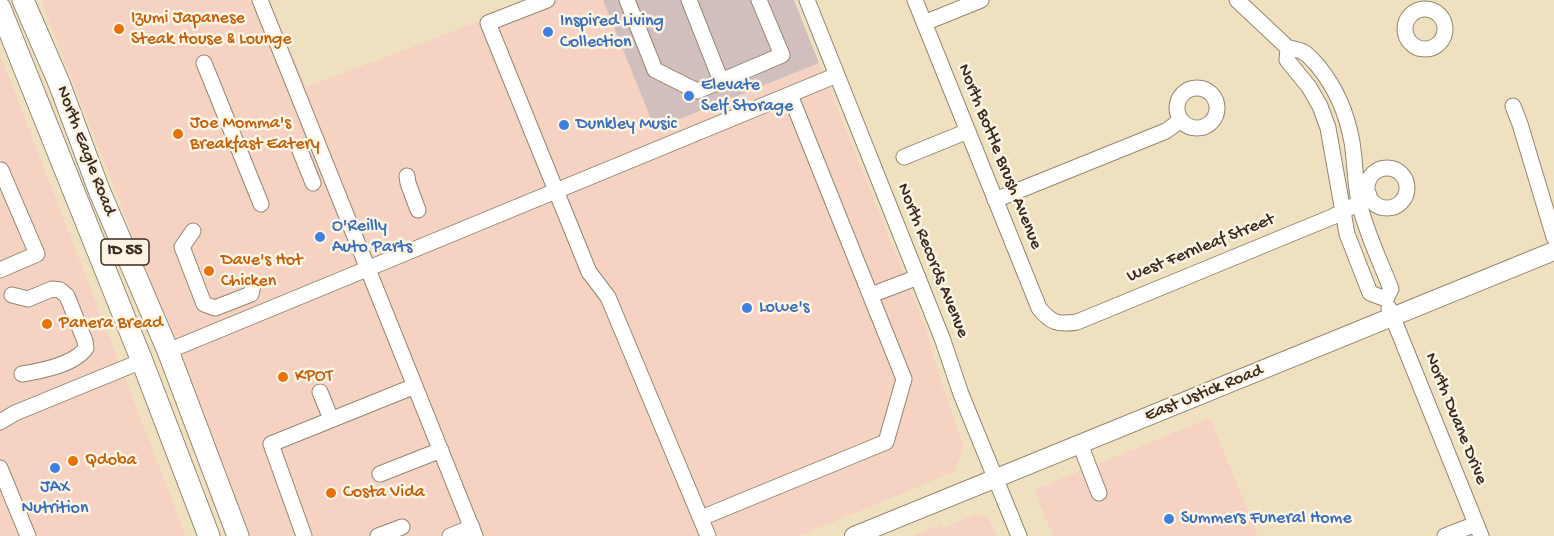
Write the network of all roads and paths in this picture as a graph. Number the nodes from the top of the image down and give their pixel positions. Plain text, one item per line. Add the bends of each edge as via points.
1 (23, 0) edge
2 (260, 0) edge
3 (547, 0) edge
4 (627, 0) edge
5 (689, 0) edge
6 (759, 0) edge
7 (807, 0) edge
8 (915, 0) edge
9 (981, 0) edge
10 (1237, 0) edge
11 (0, 9) edge
12 (924, 23) junction
13 (1288, 48) junction
14 (204, 63) dead end
15 (837, 75) junction
16 (721, 81) junction
17 (790, 95) junction
18 (1513, 106) dead end
19 (1181, 120) dead end
20 (968, 131) junction
21 (299, 148) dead end
22 (904, 157) dead end
23 (1, 170) edge
24 (407, 176) dead end
25 (313, 183) dead end
26 (99, 190) junction
27 (556, 191) junction
28 (1364, 199) junction
29 (995, 200) junction
30 (261, 204) dead end
31 (418, 210) dead end
32 (1343, 211) junction
33 (193, 231) dead end
34 (1554, 237) edge
35 (1554, 251) edge
36 (368, 268) junction
37 (0, 270) edge
38 (918, 276) junction
39 (253, 285) dead end
40 (12, 295) dead end
41 (871, 295) junction
42 (1386, 299) junction
43 (1393, 317) junction
44 (1055, 322) joint
45 (168, 351) junction
46 (142, 361) junction
47 (21, 374) dead end
48 (415, 386) junction
49 (320, 392) dead end
50 (331, 419) junction
51 (0, 422) edge
52 (1080, 444) junction
53 (441, 450) junction
54 (0, 468) edge
55 (381, 474) dead end
56 (994, 478) junction
57 (1099, 493) dead end
58 (701, 518) junction
59 (402, 527) dead end
60 (1478, 530) edge
61 (474, 531) edge
62 (1449, 535) edge
63 (28, 536) edge
64 (208, 536) edge
65 (238, 536) edge
66 (304, 536) edge
67 (378, 536) edge
68 (450, 536) edge
69 (708, 536) edge
70 (854, 536) edge
71 (1019, 536) edge

1 - 26 highway, North Eagle Road / ID 55
2 - 36 street
3 - 27 street via 488,23
4 - 16 street via 655,70 697,91
5 - 16 street
6 - 16 street via 782,55
7 - 15 street, North Records Avenue
8 - 12 street, North Bottle Brush Avenue
9 - 12 street
10 - 13 street
11 - 26 highway via 20,19 76,156
11 - 46 highway, North Eagle Road / ID 55
12 - 20 street, North Bottle Brush Avenue
13 - 28 street via 1309,57 1337,95
13 - 32 street via 1287,60 1309,87 1328,128
14 - 30 street
15 - 17 street
15 - 38 street, North Records Avenue
17 - 27 street
17 - 41 street
18 - 34 street
19 - 29 street via 1166,131
20 - 22 street
20 - 29 street, North Bottle Brush Avenue
21 - 25 street
23 - 37 street via 37,254
24 - 31 street
26 - 45 highway, North Eagle Road / ID 55
27 - 36 street
27 - 58 street via 589,272 608,297
28 - 32 street, West Fernleaf Street
28 - 42 street via 1391,289
29 - 44 street, North Bottle Brush Avenue via 1039,308
32 - 42 street via 1347,234 1370,293
32 - 44 street, West Fernleaf Street via 1077,322
33 - 39 street via 182,247 204,304 215,308 242,298 251,294
35 - 43 main road, East Ustick Road
36 - 45 street
36 - 48 street
38 - 41 street
38 - 56 street, North Records Avenue
40 - 47 street via 28,299 52,289 60,290 67,297 86,348 81,356 45,370
41 - 58 street via 904,379 886,442
42 - 43 street, North Duane Drive
43 - 52 main road, East Ustick Road
43 - 60 street, North Duane Drive
45 - 65 highway, North Eagle Road / ID 55
46 - 51 street
46 - 64 highway, North Eagle Road / ID 55
48 - 50 street
48 - 53 street
49 - 50 street
50 - 66 street via 271,444
52 - 56 main road, East Ustick Road
52 - 57 street
53 - 55 street
53 - 61 street
54 - 63 street
56 - 70 main road, East Ustick Road
56 - 71 street, North Records Avenue
58 - 69 street
59 - 67 street
60 - 62 street
61 - 68 street

